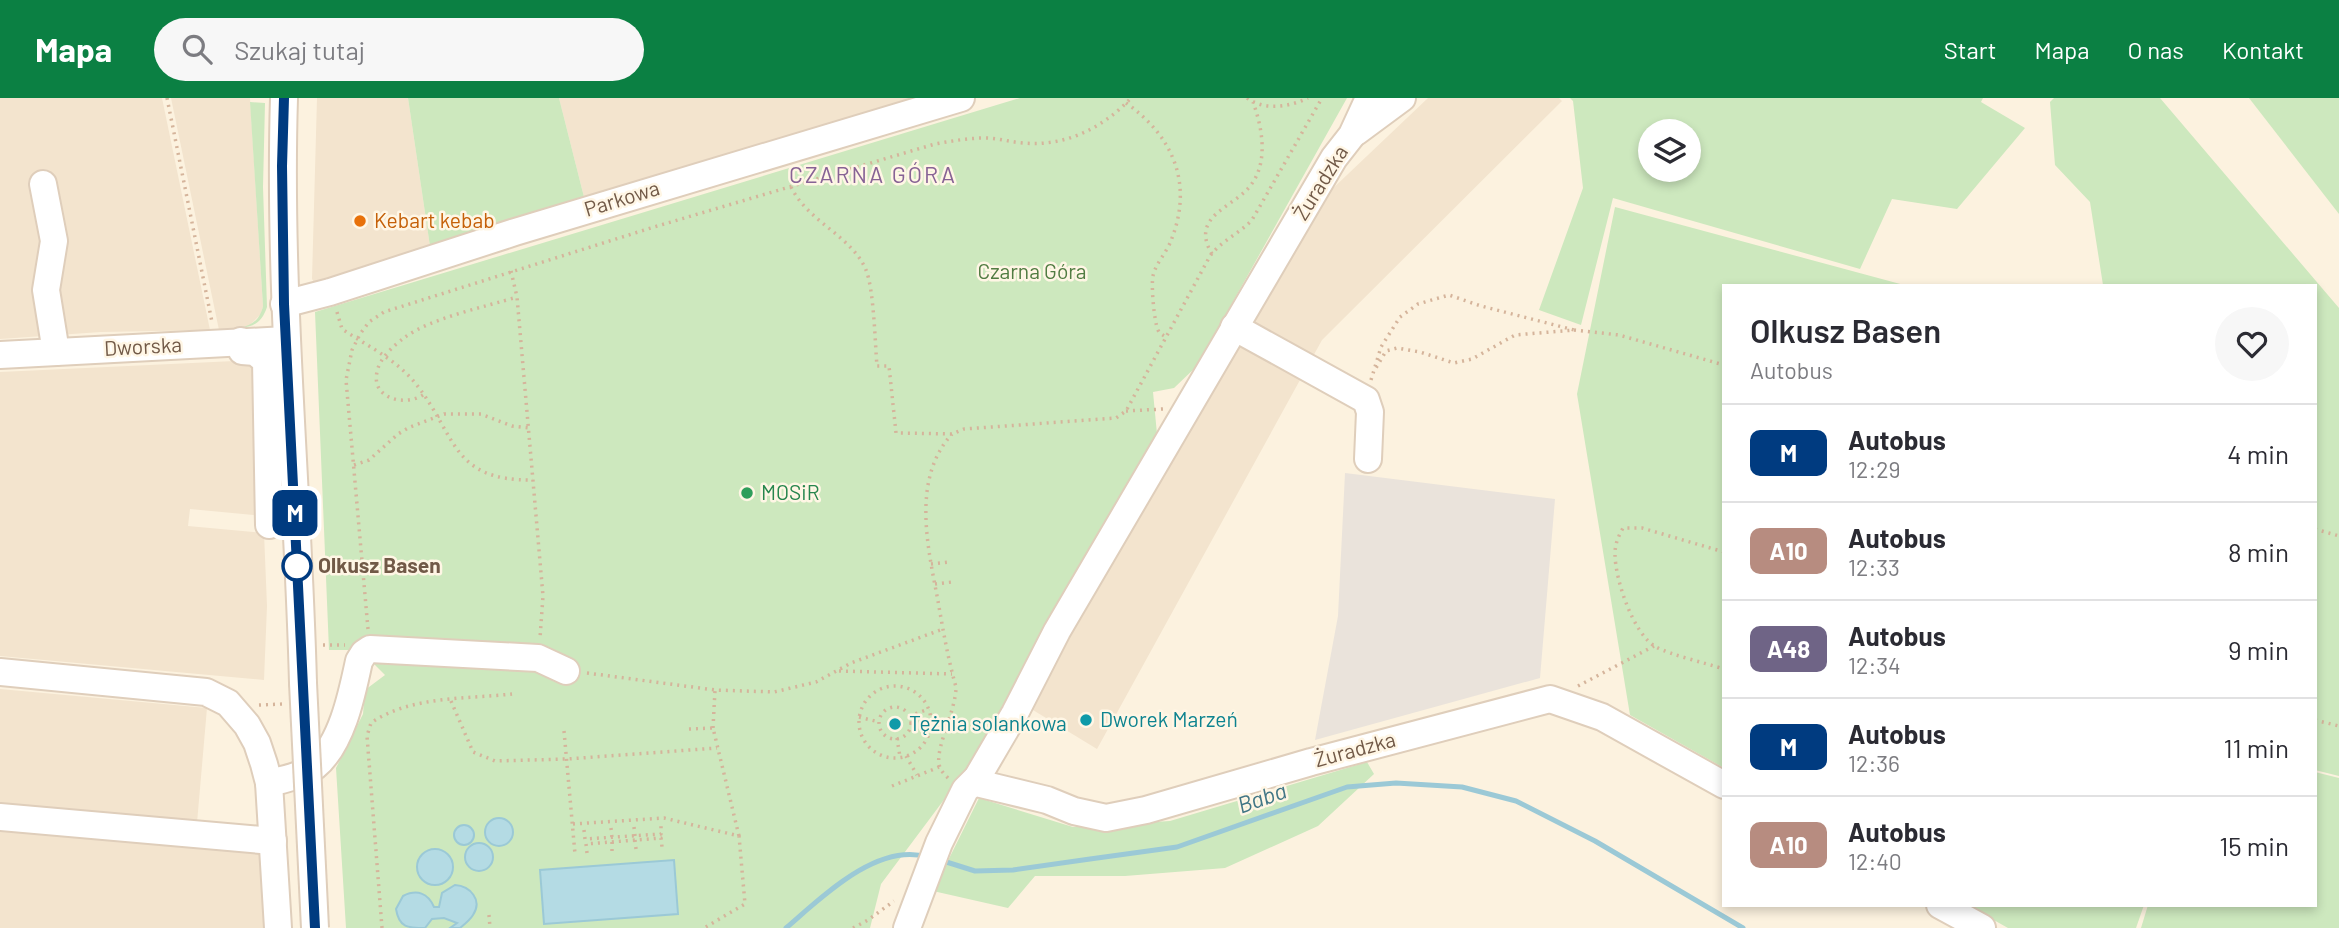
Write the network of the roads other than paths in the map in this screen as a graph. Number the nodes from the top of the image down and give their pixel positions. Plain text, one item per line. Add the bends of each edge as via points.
1 (271, 98) edge
2 (284, 98) edge
3 (961, 98) edge
4 (1369, 98) edge
5 (1402, 98) edge
6 (1352, 135) junction
7 (43, 184) dead end
8 (284, 304) junction
9 (1234, 327) junction
10 (286, 340) junction
11 (229, 342) junction
12 (56, 352) junction
13 (0, 355) edge
14 (1368, 459) dead end
15 (269, 525) dead end
16 (566, 671) road end
17 (0, 672) edge
18 (269, 783) junction
19 (971, 784) junction
20 (1722, 784) edge
21 (0, 817) edge
22 (273, 841) junction
23 (1944, 907) edge
24 (278, 928) edge
25 (315, 928) edge
26 (907, 928) edge
27 (1982, 928) edge

1 - 2 street
2 - 8 street
3 - 8 street, Parkowa
4 - 6 street
5 - 6 street
6 - 9 street, Żuradzka
7 - 12 street via 54,241 46,290
8 - 10 street
9 - 14 street via 1366,400 1370,412
9 - 19 street, Żuradzka
10 - 11 street, Dworska
10 - 25 street, bridge
11 - 12 street, Dworska
11 - 15 street via 266,361
12 - 13 street, Dworska
16 - 18 street via 538,658 362,647 345,717 323,759 299,776
17 - 18 street via 206,692 228,702 247,724
18 - 22 street
19 - 20 street, Żuradzka via 1106,818 1550,699 1602,718
19 - 26 street, Żuradzka via 939,843
21 - 22 street
22 - 24 street
23 - 27 street

